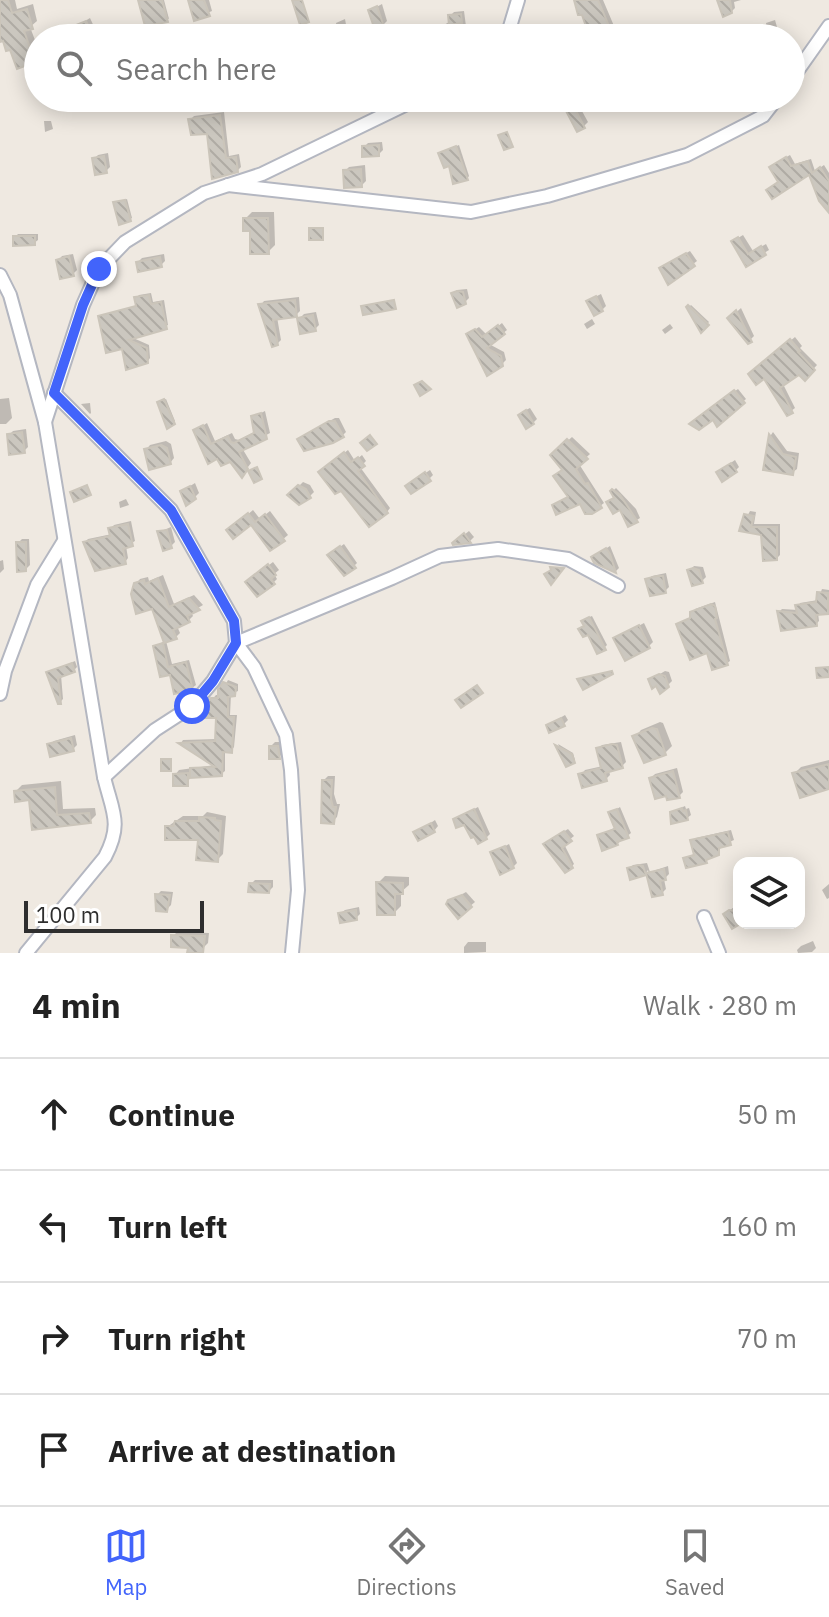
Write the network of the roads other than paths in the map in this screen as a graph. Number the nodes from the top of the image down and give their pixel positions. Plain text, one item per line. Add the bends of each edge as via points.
1 (518, 0) edge
2 (511, 24) edge
3 (829, 26) edge
4 (805, 60) edge
5 (390, 112) edge
6 (766, 112) edge
7 (228, 185) junction
8 (0, 275) edge
9 (54, 393) junction
10 (45, 422) junction
11 (64, 541) junction
12 (618, 586) dead end
13 (236, 643) junction
14 (0, 694) edge
15 (104, 777) junction
16 (704, 917) dead end
17 (26, 953) edge
18 (292, 953) edge
19 (719, 953) edge

1 - 2 street
3 - 4 street
5 - 7 street
6 - 7 street via 687,155 471,212
7 - 9 street via 204,193 125,242 99,269
8 - 10 street
9 - 10 street
9 - 13 street via 171,510 234,621
10 - 11 street
11 - 14 street via 37,585
11 - 15 street
12 - 13 street via 568,559 498,549 440,556
13 - 15 street via 192,706 155,730
13 - 18 street via 254,667 286,735 298,890
15 - 17 street via 117,827 114,839
16 - 19 street

